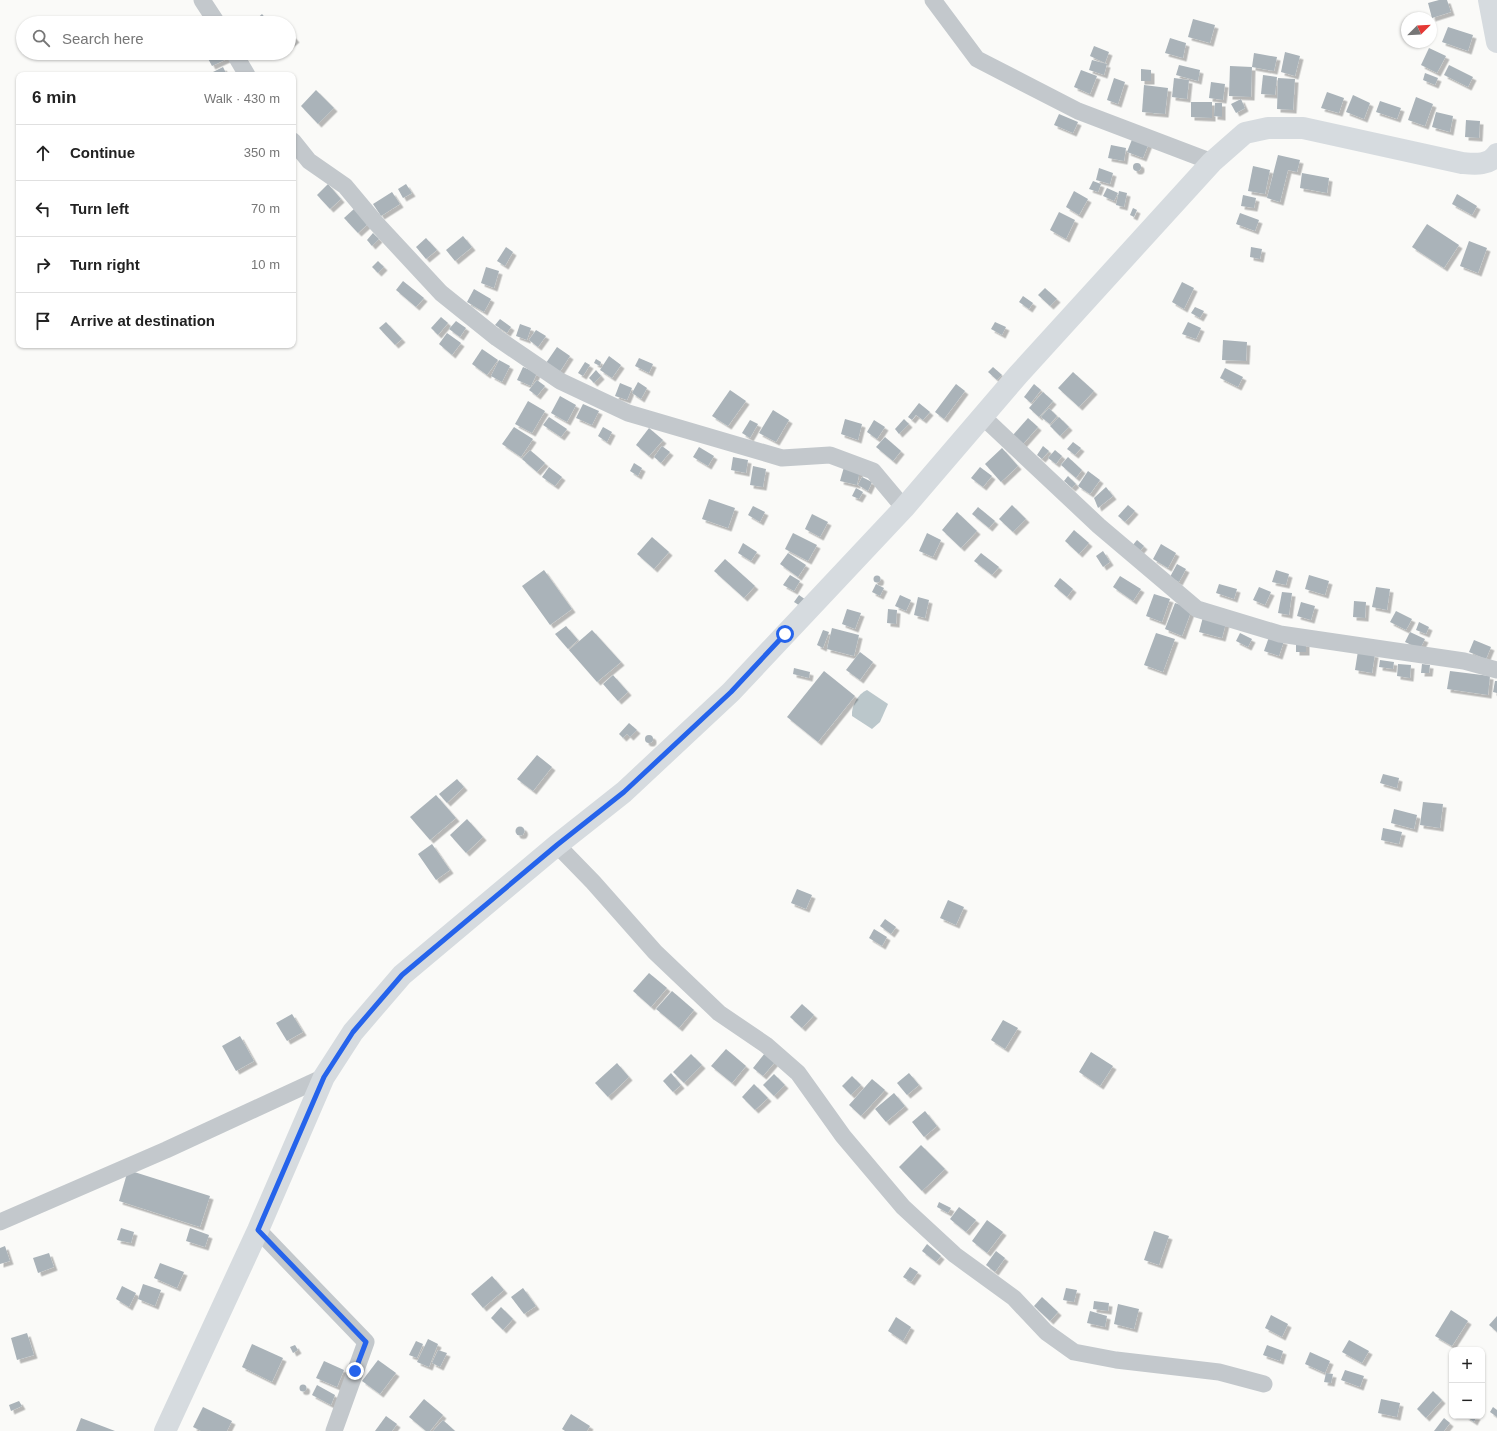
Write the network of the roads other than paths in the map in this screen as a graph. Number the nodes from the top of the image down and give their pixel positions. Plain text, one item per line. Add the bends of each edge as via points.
1 (202, 0) edge
2 (933, 0) edge
3 (1489, 0) edge
4 (212, 16) edge
5 (1497, 42) edge
6 (238, 60) edge
7 (245, 72) edge
8 (296, 145) edge
9 (1496, 160) edge
10 (1212, 162) junction
11 (982, 416) junction
12 (904, 508) junction
13 (1497, 670) edge
14 (557, 845) junction
15 (324, 1077) junction
16 (0, 1222) edge
17 (258, 1230) junction
18 (1264, 1384) dead end
19 (165, 1431) edge
20 (334, 1431) edge

1 - 4 street
2 - 10 street via 977,59 1078,111
3 - 5 main road
6 - 7 street
8 - 12 street via 309,161 345,186 441,293 497,338 560,381 628,413 782,458 830,455 874,472
9 - 10 main road via 1481,164 1462,163 1303,128 1268,128 1244,133
10 - 11 main road
11 - 12 main road
11 - 13 street via 1099,526 1197,609 1280,634 1464,661
12 - 14 main road via 731,692 624,792
14 - 15 main road via 402,975 353,1032
14 - 18 street via 655,952 719,1013 766,1045 798,1073 843,1136 903,1207 955,1255 1014,1298 1046,1332 1074,1352 1116,1360 1219,1372
15 - 16 street via 166,1150
15 - 17 main road
17 - 19 main road
17 - 20 street via 366,1342

